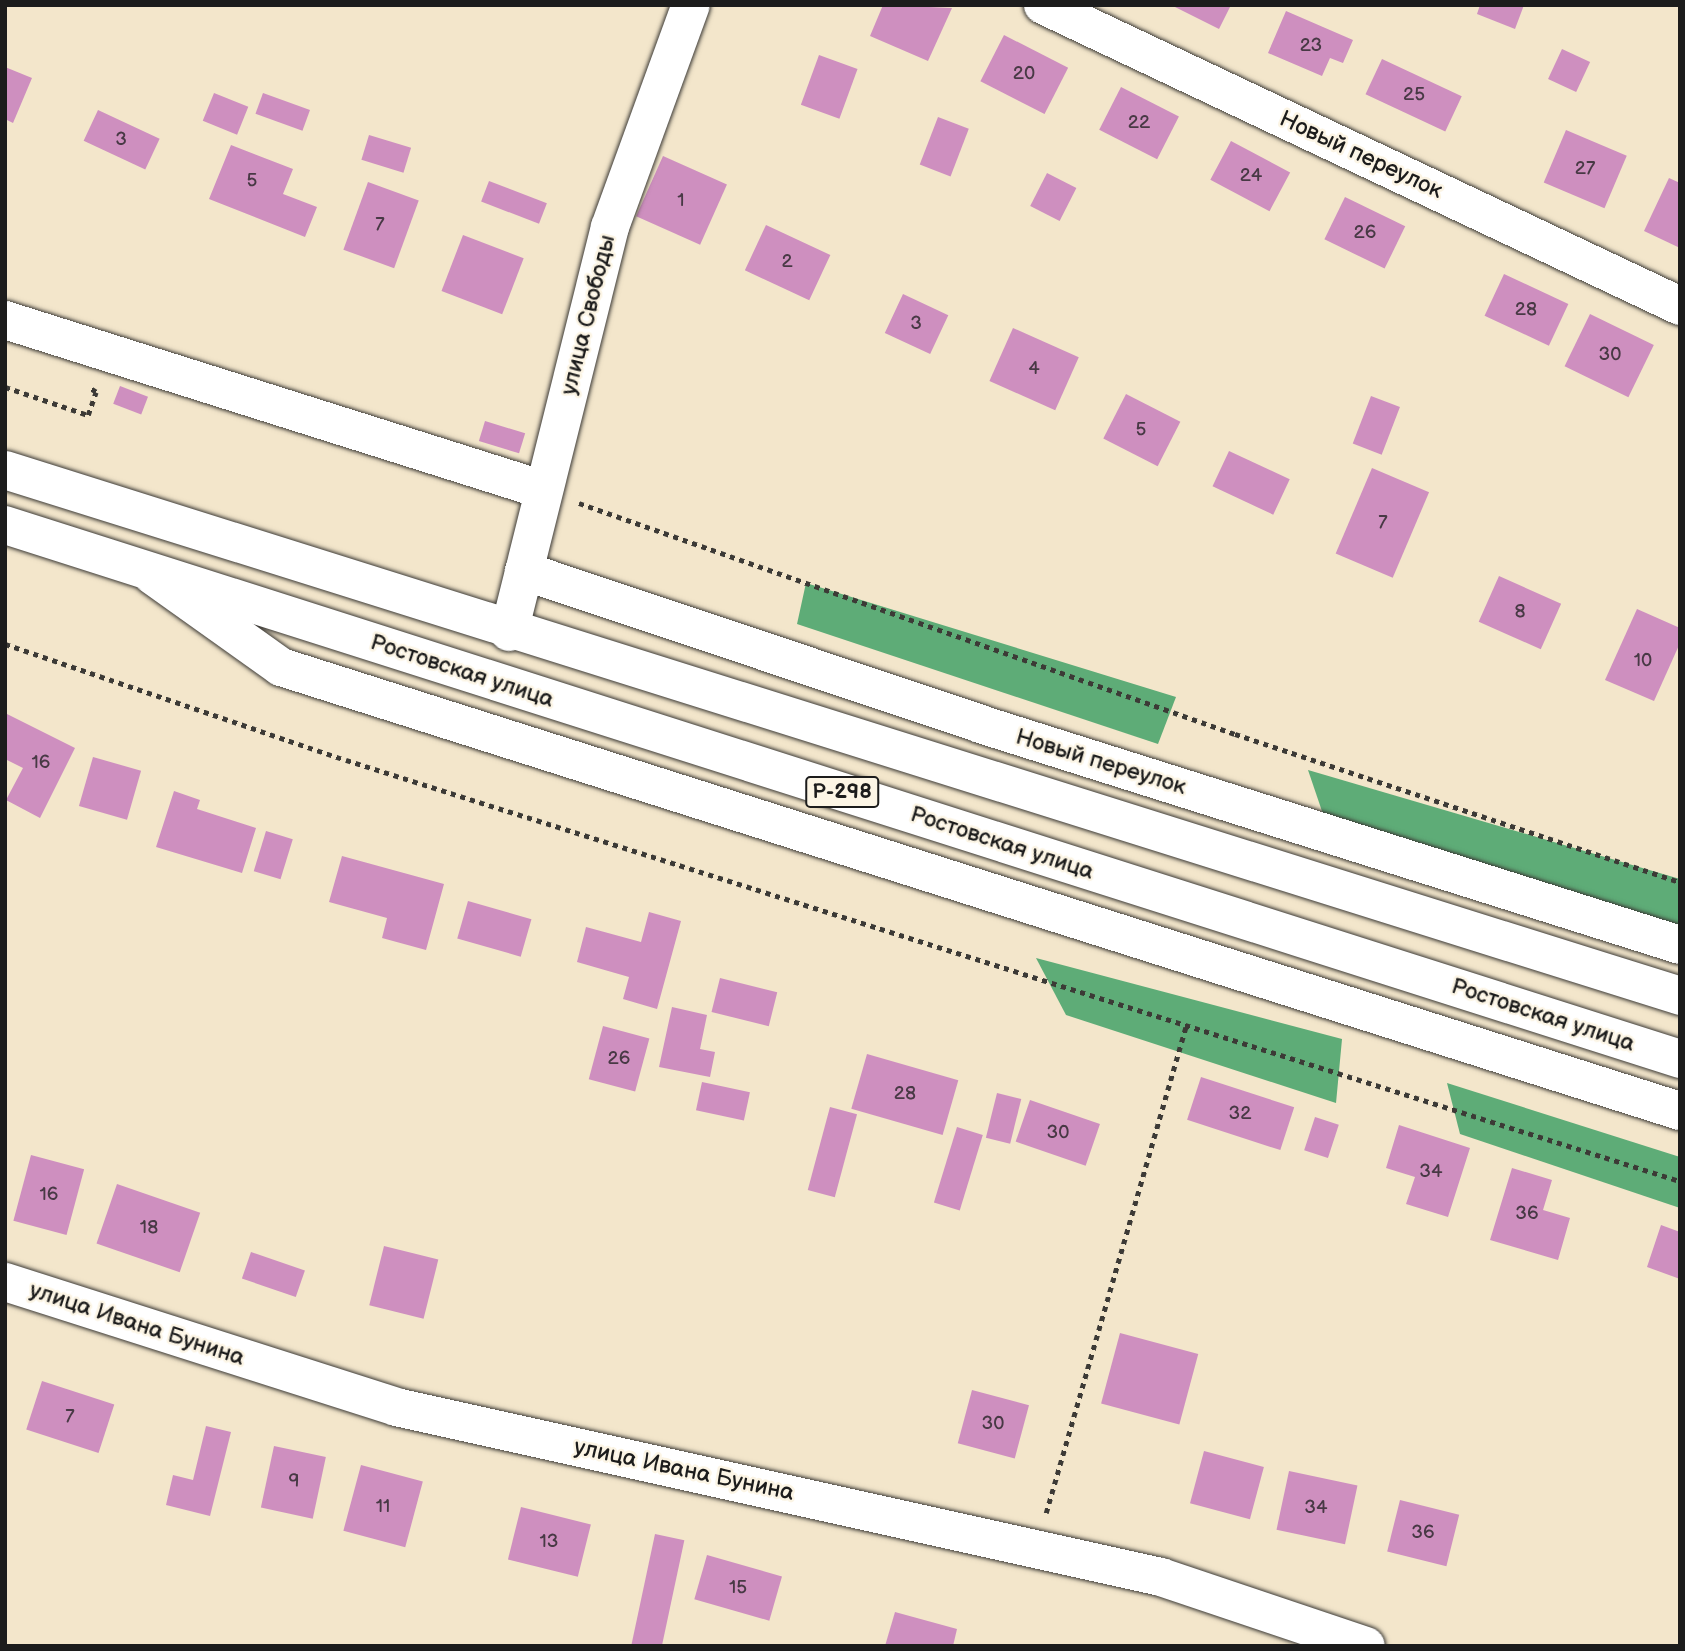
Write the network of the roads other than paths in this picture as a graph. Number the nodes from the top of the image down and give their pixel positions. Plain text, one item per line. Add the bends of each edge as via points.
1 (691, 5) edge
2 (1043, 5) edge
3 (1680, 306) edge
4 (5, 320) edge
5 (5, 470) edge
6 (544, 491) junction
7 (5, 525) edge
8 (144, 570) junction
9 (524, 571) junction
10 (509, 632) junction
11 (1680, 946) edge
12 (1680, 996) edge
13 (1680, 1059) edge
14 (1680, 1111) edge
15 (5, 1282) edge
16 (1366, 1646) edge

1 - 6 main road, улица Свободы via 610,227
2 - 3 main road, Новый переулок
4 - 6 main road
5 - 10 main road, Р-298
6 - 9 main road, улица Свободы
7 - 8 main road, Ростовская улица / Р-298
8 - 13 main road, Ростовская улица / Р-298
8 - 14 main road via 281,667
9 - 10 main road, улица Свободы
9 - 11 main road, Новый переулок via 980,724
10 - 12 main road, Р-298
15 - 16 main road, улица Ивана Бунина via 396,1407 1161,1577

